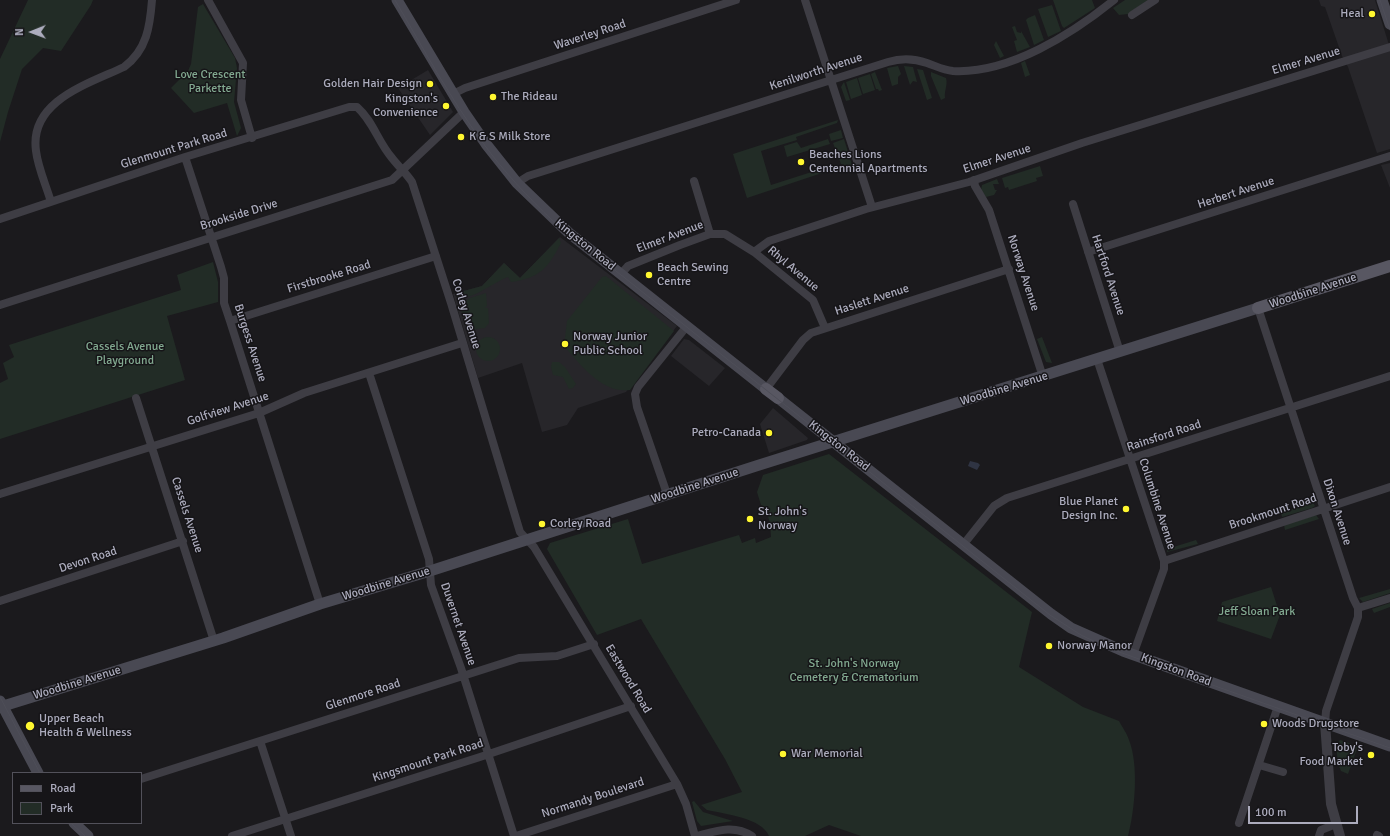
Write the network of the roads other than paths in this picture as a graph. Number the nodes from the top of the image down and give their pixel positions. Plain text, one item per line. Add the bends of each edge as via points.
1 (152, 0) edge
2 (208, 0) edge
3 (397, 0) edge
4 (736, 0) edge
5 (805, 0) edge
6 (1114, 0) edge
7 (1155, 0) edge
8 (1382, 0) edge
9 (1132, 15) dead end
10 (1390, 24) edge
11 (1390, 47) edge
12 (831, 79) junction
13 (453, 94) junction
14 (357, 106) joint
15 (464, 112) junction
16 (252, 138) junction
17 (1390, 156) edge
18 (185, 157) junction
19 (404, 170) junction
20 (694, 180) dead end
21 (974, 180) junction
22 (517, 183) junction
23 (51, 202) junction
24 (1074, 204) dead end
25 (872, 208) junction
26 (0, 219) edge
27 (710, 234) junction
28 (211, 237) junction
29 (754, 252) junction
30 (1088, 252) junction
31 (436, 256) junction
32 (1390, 266) edge
33 (1009, 269) junction
34 (621, 274) junction
35 (0, 305) edge
36 (1258, 308) junction
37 (230, 321) junction
38 (687, 326) junction
39 (825, 328) junction
40 (462, 343) junction
41 (1120, 352) junction
42 (1096, 360) junction
43 (369, 373) junction
44 (1390, 376) edge
45 (1043, 377) junction
46 (766, 389) junction
47 (136, 398) dead end
48 (778, 398) joint
49 (1291, 408) junction
50 (259, 412) junction
51 (834, 442) junction
52 (151, 446) junction
53 (1130, 459) junction
54 (1390, 487) edge
55 (0, 494) edge
56 (668, 494) junction
57 (1323, 509) junction
58 (527, 540) junction
59 (183, 541) junction
60 (963, 545) junction
61 (1164, 561) junction
62 (430, 571) junction
63 (1390, 598) edge
64 (0, 601) edge
65 (320, 604) junction
66 (1358, 608) junction
67 (214, 640) junction
68 (594, 644) junction
69 (1133, 655) junction
70 (463, 676) junction
71 (1, 705) edge
72 (631, 706) junction
73 (1278, 706) junction
74 (1325, 723) junction
75 (260, 741) junction
76 (1390, 746) edge
77 (488, 755) junction
78 (1259, 765) junction
79 (37, 772) edge
80 (1282, 772) dead end
81 (142, 779) edge
82 (677, 784) junction
83 (285, 819) junction
84 (1239, 823) dead end
85 (75, 824) edge
86 (1336, 824) junction
87 (88, 836) edge
88 (232, 836) edge
89 (291, 836) edge
90 (515, 836) edge
91 (696, 836) edge
92 (752, 836) edge
93 (1319, 836) edge
94 (1340, 836) edge

1 - 23 street via 148,35 133,60 124,67 57,100 41,119 37,132 36,152
2 - 16 street via 243,63 240,100
3 - 13 main road, Kingston Road
4 - 13 street, Waverley Road
5 - 12 street
6 - 12 street, Kenilworth Avenue via 1043,48 993,65 954,71 943,70 914,59 899,59
7 - 9 street
8 - 10 main road
11 - 21 street, Elmer Avenue via 1082,143
12 - 22 street, Kenilworth Avenue via 528,176
12 - 25 street
13 - 15 main road, Kingston Road
14 - 16 street, Glenmount Park Road
14 - 19 street, Corley Avenue via 366,114 392,158
15 - 19 street, Brookside Drive
15 - 22 main road, Kingston Road
16 - 18 street, Glenmount Park Road
17 - 30 street, Herbert Avenue
18 - 23 street, Glenmount Park Road
18 - 28 street, Burgess Avenue
19 - 28 street, Brookside Drive via 392,180
19 - 31 street, Corley Avenue via 412,182
20 - 27 street
21 - 25 street, Elmer Avenue
21 - 33 street, Norway Avenue via 989,210
22 - 34 main road, Kingston Road via 569,233
23 - 26 street, Glenmount Park Road
24 - 30 street, Hartford Avenue
25 - 29 street, Elmer Avenue via 769,240
27 - 29 street, Elmer Avenue via 724,234
27 - 34 street, Elmer Avenue via 628,266
28 - 35 street, Brookside Drive
28 - 37 street, Burgess Avenue via 224,278 224,303
29 - 39 street, Rhyl Avenue via 813,300
30 - 41 street, Hartford Avenue
31 - 37 street, Firstbrooke Road
31 - 40 street, Corley Avenue
32 - 36 main road, Woodbine Avenue
33 - 39 street, Haslett Avenue
33 - 45 street, Norway Avenue
34 - 38 main road, Kingston Road
36 - 41 main road, Woodbine Avenue
36 - 49 street, Dixon Avenue
37 - 50 street, Burgess Avenue
38 - 46 main road, Kingston Road
38 - 56 street via 635,394
39 - 46 street, Haslett Avenue via 811,333 803,340
40 - 43 street, Golfview Avenue
40 - 58 street, Corley Avenue via 520,532
41 - 42 main road, Woodbine Avenue
42 - 45 main road, Woodbine Avenue
42 - 53 street, Columbine Avenue
43 - 50 street, Golfview Avenue
43 - 62 street, Duvernet Avenue via 429,559
44 - 49 street, Rainsford Road
45 - 51 main road, Woodbine Avenue
46 - 48 main road, Kingston Road
47 - 52 street, Cassels Avenue
48 - 51 main road, Kingston Road
49 - 53 street, Rainsford Road
49 - 57 street, Dixon Avenue
50 - 52 street, Golfview Avenue
50 - 65 street, Burgess Avenue
51 - 56 main road, Woodbine Avenue
51 - 60 main road, Kingston Road
52 - 55 street, Golfview Avenue
52 - 59 street, Cassels Avenue
53 - 60 street, Rainsford Road via 1006,498 994,506
53 - 61 street, Columbine Avenue
54 - 57 street, Brookmount Road
56 - 58 main road, Woodbine Avenue
57 - 61 street, Brookmount Road
57 - 66 street, Dixon Avenue
58 - 62 main road, Woodbine Avenue
58 - 68 street, Eastwood Road via 534,547
59 - 64 street, Devon Road
59 - 67 street, Cassels Avenue
60 - 69 main road, Kingston Road via 1072,628
61 - 69 street, Columbine Avenue via 1164,569
62 - 65 main road, Woodbine Avenue
62 - 70 street, Duvernet Avenue via 431,584
63 - 66 street
65 - 67 main road, Woodbine Avenue
66 - 74 street via 1358,617 1326,711
67 - 71 main road, Woodbine Avenue
68 - 70 street, Glenmore Road via 557,656 519,658
68 - 72 street, Eastwood Road
69 - 73 main road, Kingston Road
70 - 75 street, Glenmore Road
70 - 77 street, Duvernet Avenue
71 - 79 main road
72 - 77 street, Kingsmount Park Road
72 - 82 street, Eastwood Road
73 - 74 main road, Kingston Road
73 - 78 street
74 - 76 main road, Kingston Road
74 - 86 street via 1331,798
75 - 81 street, Glenmore Road
75 - 83 street
77 - 83 street, Kingsmount Park Road
77 - 90 street, Duvernet Avenue
78 - 80 street
78 - 84 street
82 - 90 street, Normandy Boulevard
82 - 91 street, Eastwood Road
83 - 88 street, Kingsmount Park Road
83 - 89 street
85 - 87 main road
86 - 93 street via 1321,830
86 - 94 street
91 - 92 street, Eastwood Road via 728,829 743,831

